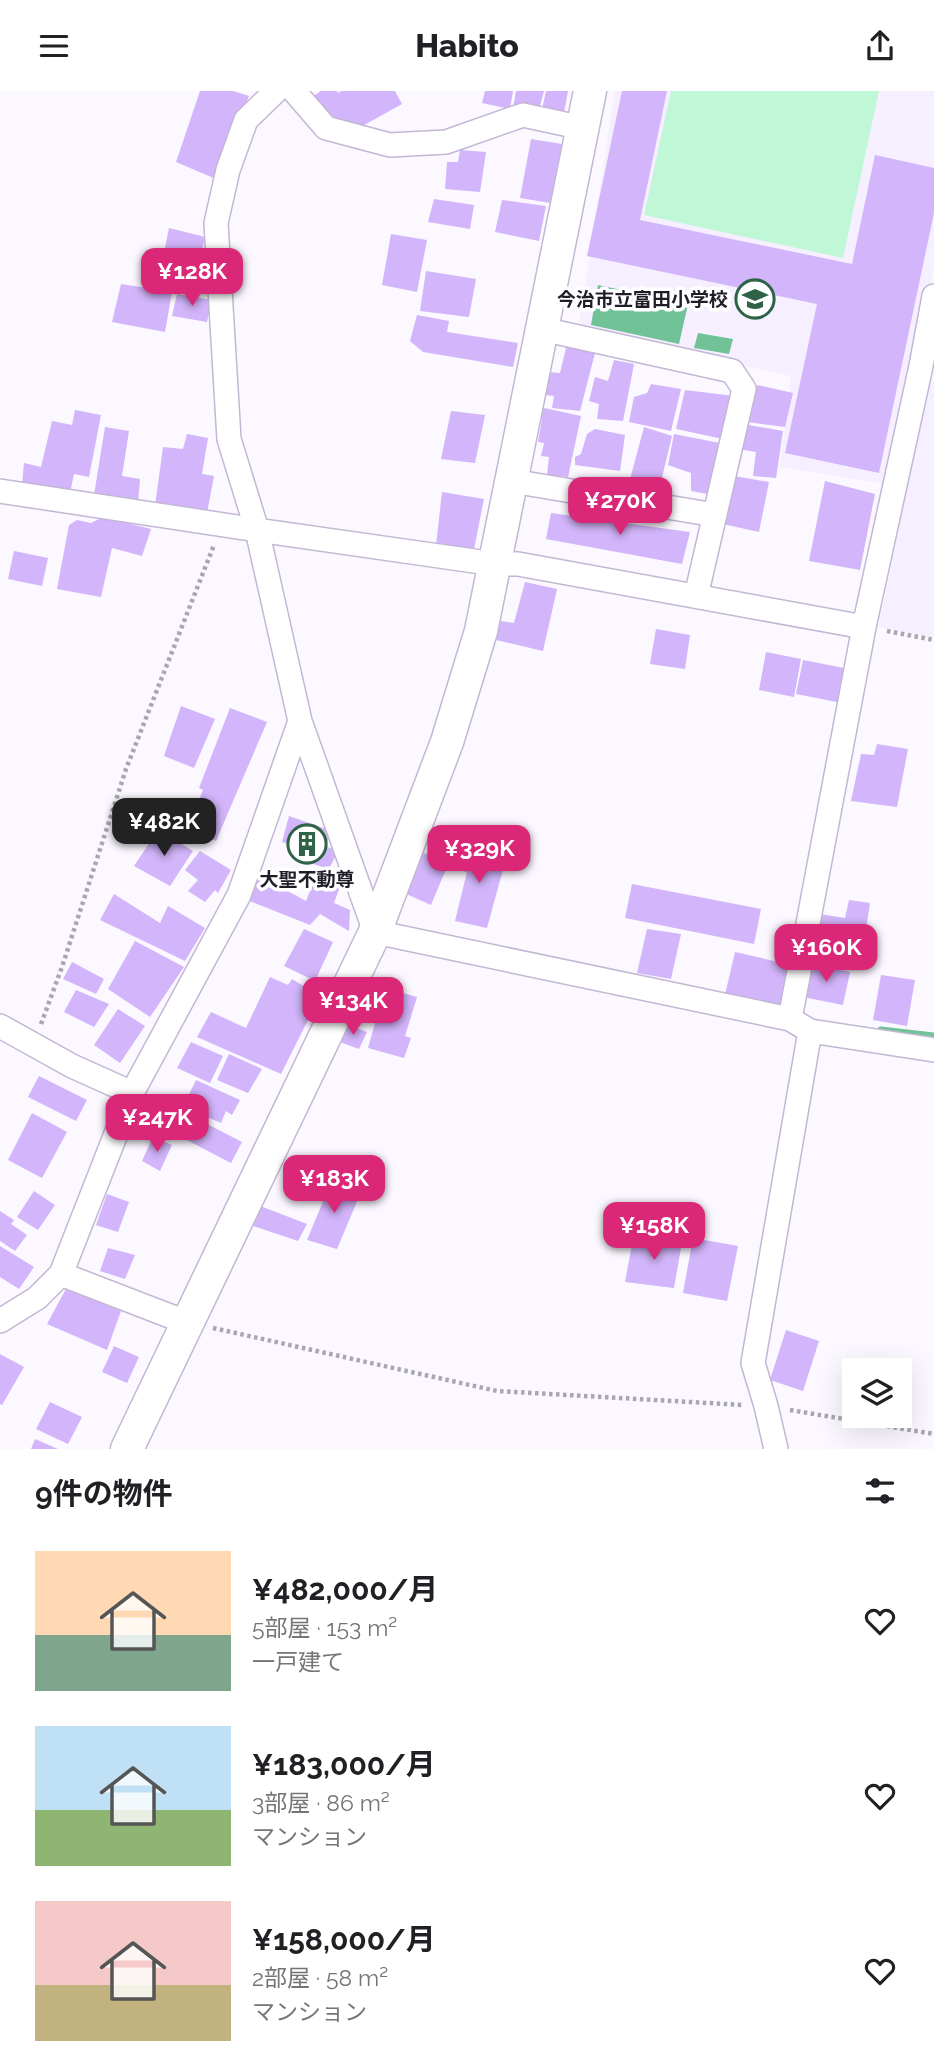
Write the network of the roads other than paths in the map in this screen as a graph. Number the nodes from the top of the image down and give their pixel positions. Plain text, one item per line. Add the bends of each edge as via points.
1 (276, 91) edge
2 (294, 91) edge
3 (590, 91) edge
4 (583, 128) junction
5 (934, 296) edge
6 (542, 329) junction
7 (512, 481) junction
8 (0, 491) edge
9 (715, 515) junction
10 (257, 530) junction
11 (495, 563) junction
12 (696, 596) junction
13 (864, 627) junction
14 (300, 721) junction
15 (375, 932) junction
16 (790, 1019) junction
17 (0, 1027) edge
18 (810, 1031) junction
19 (934, 1051) edge
20 (132, 1093) junction
21 (61, 1274) junction
22 (0, 1321) edge
23 (188, 1323) junction
24 (127, 1449) edge
25 (776, 1449) edge

1 - 10 street via 246,120 216,223 229,439
2 - 4 street via 326,128 390,145 446,142 523,115
3 - 4 street
4 - 6 street
5 - 13 street
6 - 7 street
6 - 9 street via 732,371 744,389
7 - 9 street
7 - 11 street
8 - 10 street
9 - 12 street
10 - 11 street
10 - 14 street
11 - 12 street
11 - 15 street via 481,631 447,742
12 - 13 street
13 - 16 street
14 - 15 street
14 - 20 street via 239,895
15 - 16 street
15 - 23 street
16 - 18 street
17 - 20 street
18 - 19 street
18 - 25 street via 752,1363
20 - 21 street
21 - 22 street via 37,1298
21 - 23 street
23 - 24 street

